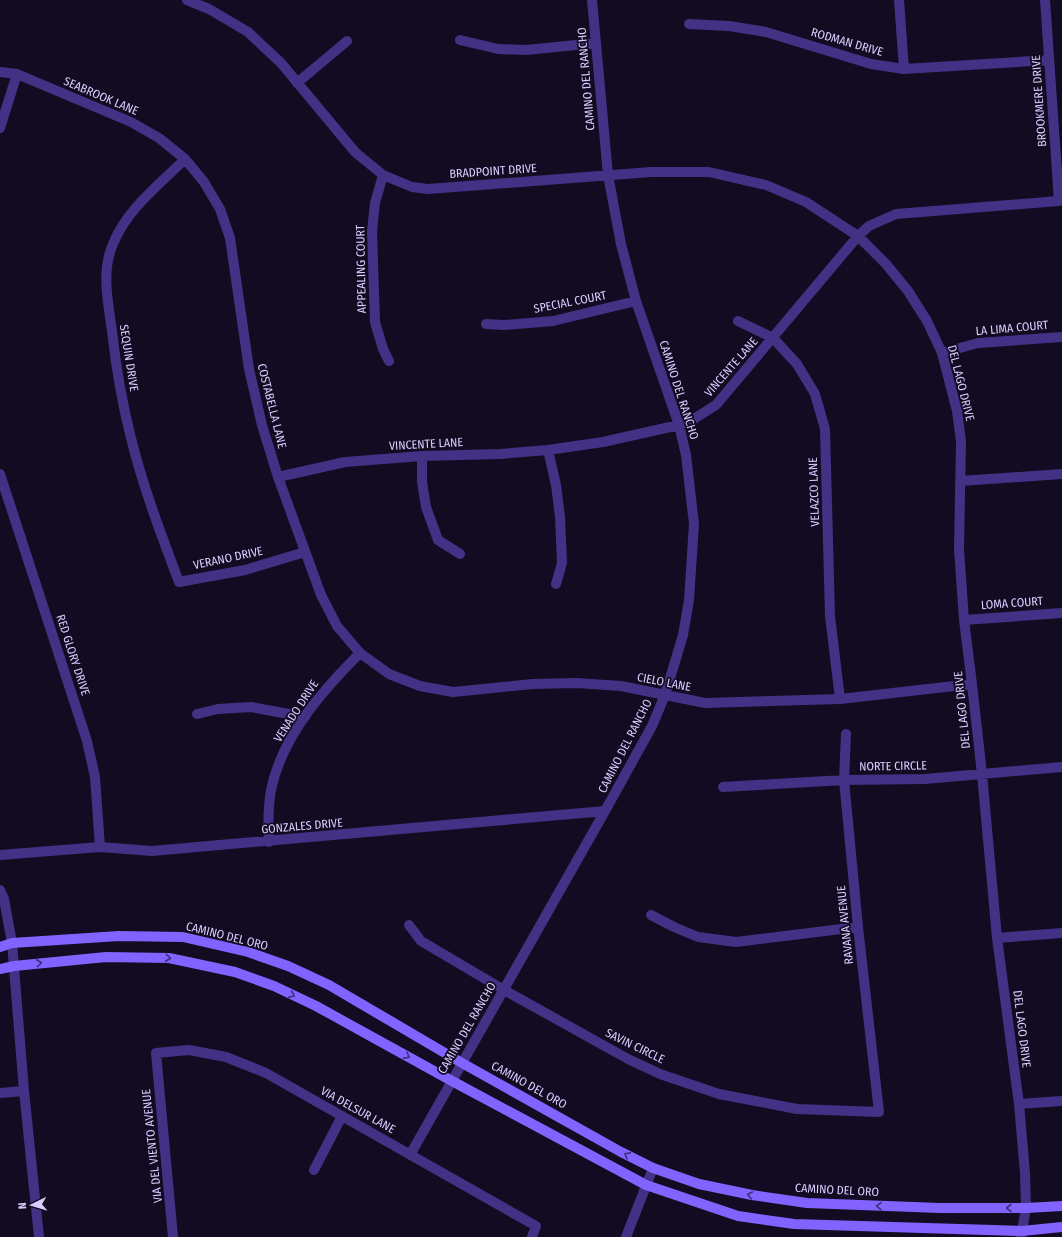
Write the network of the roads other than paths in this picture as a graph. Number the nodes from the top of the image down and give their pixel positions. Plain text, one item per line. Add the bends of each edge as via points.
1 (187, 0) edge
2 (592, 0) edge
3 (900, 0) edge
4 (1045, 0) edge
5 (689, 24) dead end
6 (460, 40) dead end
7 (347, 41) dead end
8 (596, 43) junction
9 (1049, 60) junction
10 (904, 69) junction
11 (0, 72) edge
12 (17, 74) junction
13 (297, 83) junction
14 (0, 128) edge
15 (185, 159) junction
16 (383, 175) junction
17 (608, 175) junction
18 (1059, 201) joint
19 (858, 236) junction
20 (636, 301) junction
21 (738, 321) dead end
22 (486, 324) dead end
23 (1062, 337) edge
24 (773, 338) junction
25 (942, 353) junction
26 (389, 361) dead end
27 (679, 425) junction
28 (548, 450) junction
29 (422, 456) junction
30 (0, 474) edge
31 (1062, 474) edge
32 (278, 478) junction
33 (960, 481) junction
34 (305, 552) junction
35 (460, 554) dead end
36 (179, 582) joint
37 (556, 584) dead end
38 (1062, 613) edge
39 (964, 620) junction
40 (360, 653) junction
41 (972, 684) junction
42 (665, 695) junction
43 (840, 699) junction
44 (197, 714) dead end
45 (305, 717) junction
46 (846, 734) dead end
47 (1062, 767) edge
48 (982, 774) junction
49 (844, 780) junction
50 (723, 787) dead end
51 (605, 811) junction
52 (269, 842) junction
53 (100, 847) junction
54 (0, 855) edge
55 (0, 890) edge
56 (651, 915) dead end
57 (409, 925) dead end
58 (858, 927) junction
59 (1062, 934) edge
60 (997, 938) junction
61 (12, 943) junction
62 (0, 947) edge
63 (14, 966) junction
64 (0, 969) edge
65 (504, 990) junction
66 (156, 1053) joint
67 (462, 1063) junction
68 (452, 1081) junction
69 (24, 1091) junction
70 (0, 1093) edge
71 (1062, 1101) edge
72 (1019, 1104) junction
73 (879, 1112) joint
74 (342, 1116) junction
75 (410, 1155) junction
76 (653, 1168) junction
77 (314, 1170) dead end
78 (646, 1185) junction
79 (1062, 1206) edge
80 (1026, 1208) junction
81 (1062, 1227) edge
82 (1022, 1234) edge
83 (39, 1237) edge
84 (174, 1237) edge
85 (532, 1237) edge
86 (626, 1237) edge

1 - 13 street, BRADPOINT DRIVE via 209,9 248,32 281,63
2 - 8 street, CAMINO DEL RANCHO
3 - 10 street
4 - 9 street, BROOKMERE DRIVE
5 - 10 street, RODMAN DRIVE via 729,26 766,32 871,64
6 - 8 street via 498,49 526,50
7 - 13 street
8 - 17 street, CAMINO DEL RANCHO
9 - 10 street, RODMAN DRIVE
9 - 18 street, BROOKMERE DRIVE
11 - 12 street, SEABROOK LANE
12 - 14 street
12 - 15 street, SEABROOK LANE via 131,122 160,138
13 - 16 street, BRADPOINT DRIVE via 355,152
15 - 32 street, COSTABELLA LANE via 204,182 220,209 230,238 249,369
15 - 36 street, SEQUIN DRIVE via 136,207 122,225 112,245 107,267 106,290 117,373 131,438 155,519
16 - 17 street, BRADPOINT DRIVE via 412,187 428,189
16 - 26 street, APPEALING COURT via 375,203 372,239 375,322
17 - 19 street, BRADPOINT DRIVE via 709,172 766,185 806,202
17 - 20 street, CAMINO DEL RANCHO via 620,244
18 - 19 street, VINCENTE LANE via 896,214 869,226
19 - 24 street, VINCENTE LANE
19 - 25 street, DEL LAGO DRIVE via 908,291
20 - 22 street, SPECIAL COURT via 553,321
20 - 27 street, CAMINO DEL RANCHO
21 - 24 street, VELAZCO LANE
23 - 25 street, LA LIMA COURT via 978,343
24 - 27 street, VINCENTE LANE via 716,405
24 - 43 street, VELAZCO LANE via 797,364 815,394 825,429 830,616
25 - 33 street, DEL LAGO DRIVE via 957,411
27 - 28 street, VINCENTE LANE via 603,442
27 - 42 street, CAMINO DEL RANCHO via 686,455 694,532 689,600 683,635
28 - 29 street, VINCENTE LANE
28 - 37 street via 560,517 562,563
29 - 32 street, VINCENTE LANE via 345,462
29 - 35 street via 422,482 426,507 438,540
30 - 53 street, RED GLORY DRIVE via 87,741 95,777
31 - 33 street
32 - 34 street, COSTABELLA LANE
33 - 39 street, DEL LAGO DRIVE via 959,549
34 - 36 street, VERANO DRIVE via 245,570
34 - 40 street, COSTABELLA LANE via 337,626
38 - 39 street, LOMA COURT
39 - 41 street, DEL LAGO DRIVE
40 - 42 street, CIELO LANE via 389,674 420,686 453,692 532,684 577,683 621,686
40 - 45 street, VENADO DRIVE via 330,683
41 - 43 street, CIELO LANE
41 - 48 street, DEL LAGO DRIVE
42 - 43 street, CIELO LANE via 705,703
42 - 51 street, CAMINO DEL RANCHO via 652,726
44 - 45 street via 218,709 251,707
45 - 52 street, VENADO DRIVE via 288,743 271,789 268,814
46 - 49 street, RAVANA AVENUE
47 - 48 street, NORTE CIRCLE
48 - 49 street, NORTE CIRCLE via 925,779
48 - 60 street, DEL LAGO DRIVE
49 - 50 street, NORTE CIRCLE
49 - 58 street, RAVANA AVENUE
51 - 52 street, GONZALES DRIVE
51 - 65 street, CAMINO DEL RANCHO
52 - 53 street, GONZALES DRIVE via 152,851
53 - 54 street, GONZALES DRIVE
55 - 61 street
56 - 58 street via 698,937 736,942
57 - 65 street, SAVIN CIRCLE via 422,941
58 - 73 street, RAVANA AVENUE
59 - 60 street
60 - 72 street, DEL LAGO DRIVE
61 - 62 street, CAMINO DEL ORO
61 - 63 street
61 - 67 street, CAMINO DEL ORO via 119,936 183,937 248,952 288,966 329,985
63 - 64 street
63 -> 68 street via 106,957 169,958 235,972 274,986 316,1006
63 - 69 street
65 - 67 street, CAMINO DEL RANCHO
65 - 73 street, SAVIN CIRCLE via 628,1059 660,1074 719,1094 797,1109
66 - 74 street, VIA DELSUR LANE via 189,1050 226,1057 266,1074
66 - 84 street, VIA DEL VIENTO AVENUE
67 - 68 street, CAMINO DEL RANCHO
76 -> 67 street, CAMINO DEL ORO
68 - 75 street, CAMINO DEL RANCHO
68 - 78 street
69 - 70 street
69 - 83 street
71 - 72 street
72 - 80 street, DEL LAGO DRIVE
74 - 75 street, VIA DELSUR LANE
74 - 77 street
75 - 85 street, VIA DELSUR LANE via 536,1226
76 - 78 street
80 -> 76 street, CAMINO DEL ORO via 807,1203 699,1184
78 - 82 street via 738,1216 794,1224
78 - 86 street
79 - 80 street, CAMINO DEL ORO
80 - 82 street, DEL LAGO DRIVE
81 - 82 street

